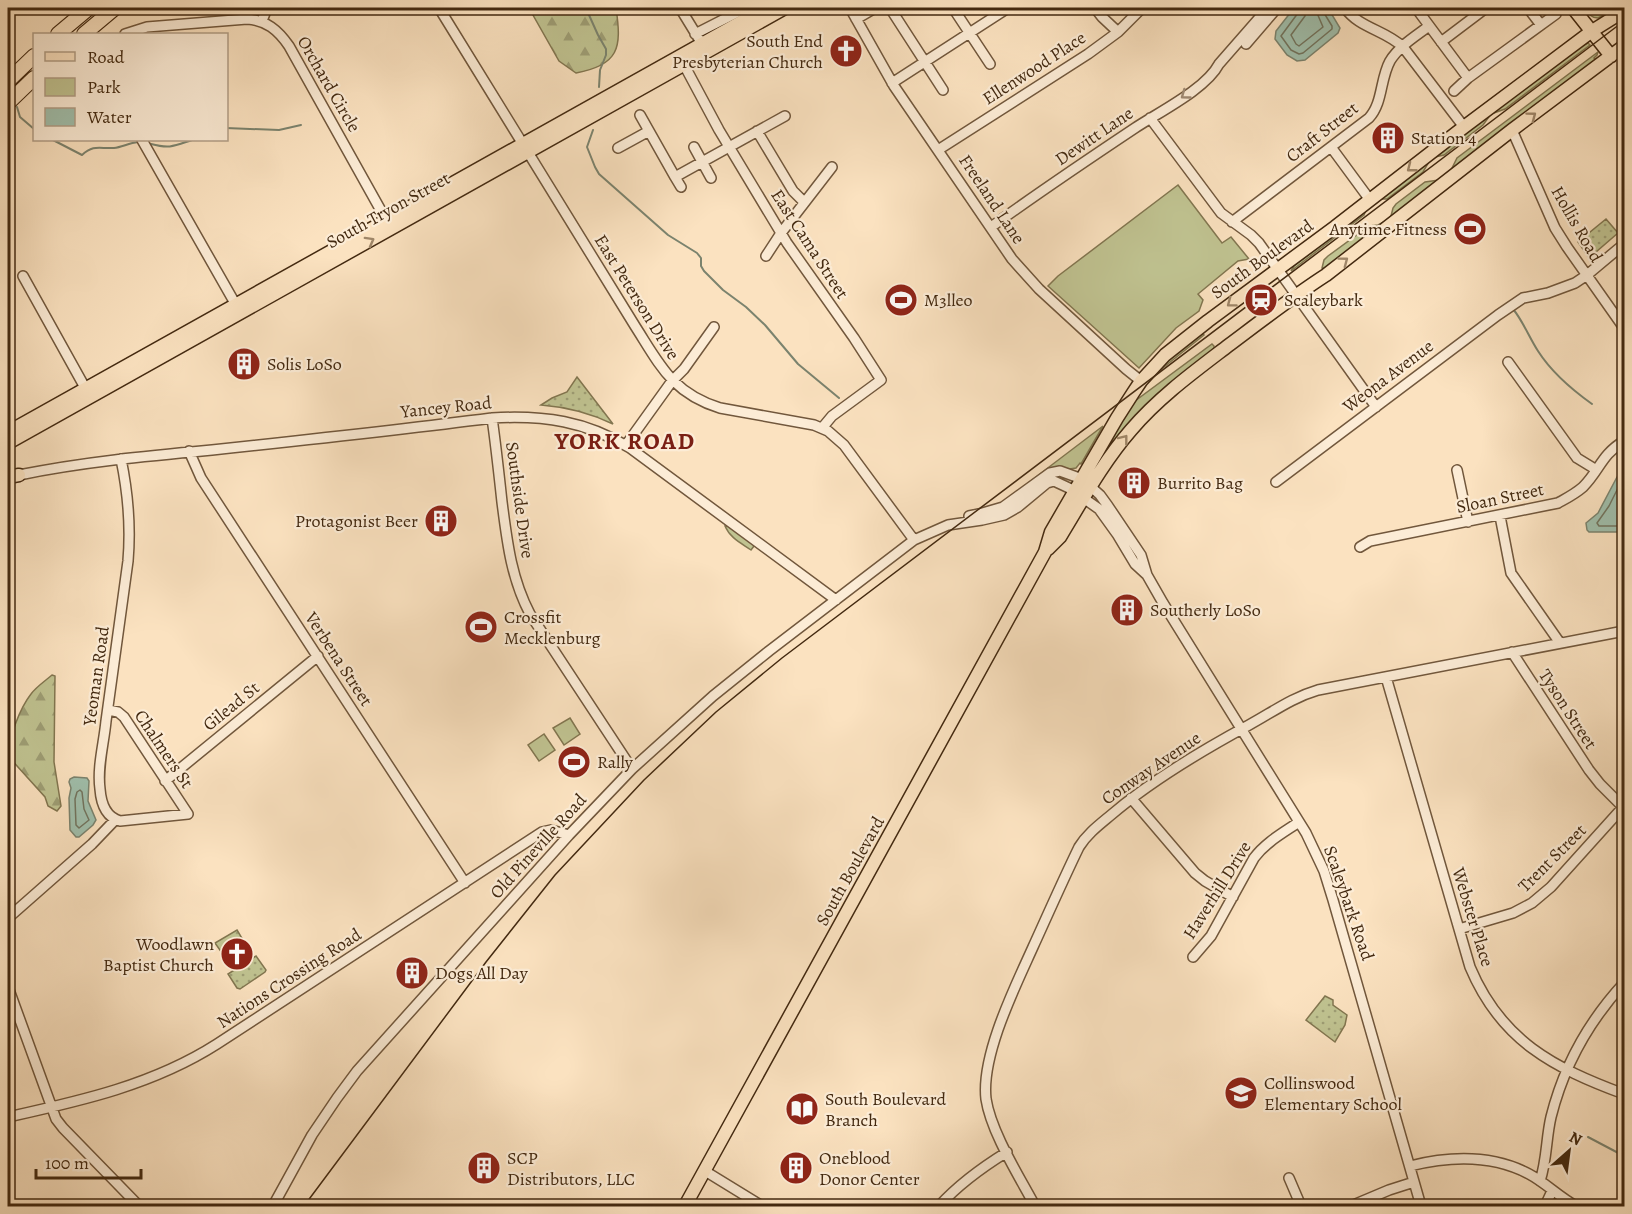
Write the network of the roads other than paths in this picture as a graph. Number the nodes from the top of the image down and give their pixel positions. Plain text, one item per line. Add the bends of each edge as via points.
1 (89, 8) edge
2 (115, 8) edge
3 (267, 8) edge
4 (439, 8) edge
5 (680, 8) edge
6 (746, 8) edge
7 (766, 8) edge
8 (785, 8) edge
9 (850, 8) edge
10 (875, 8) edge
11 (890, 8) edge
12 (953, 8) edge
13 (1008, 8) edge
14 (1095, 8) edge
15 (1142, 8) edge
16 (1268, 8) edge
17 (1277, 8) edge
18 (1346, 8) edge
19 (1416, 8) edge
20 (1486, 8) edge
21 (1528, 8) edge
22 (1573, 8) edge
23 (1624, 11) edge
24 (1556, 14) dead end
25 (856, 19) junction
26 (262, 21) junction
27 (1541, 25) junction
28 (1429, 26) junction
29 (1592, 31) junction
30 (969, 32) junction
31 (1118, 32) junction
32 (59, 33) edge
33 (85, 33) edge
34 (128, 33) edge
35 (1441, 42) junction
36 (701, 43) junction
37 (1624, 46) edge
38 (1403, 47) junction
39 (1611, 56) junction
40 (33, 57) edge
41 (681, 60) junction
42 (925, 62) junction
43 (990, 64) dead end
44 (1215, 71) junction
45 (1468, 78) junction
46 (33, 79) edge
47 (8, 81) edge
48 (892, 83) junction
49 (943, 90) dead end
50 (1454, 91) dead end
51 (8, 103) edge
52 (640, 116) dead end
53 (785, 116) dead end
54 (1150, 118) junction
55 (1464, 127) junction
56 (1512, 130) junction
57 (649, 131) junction
58 (757, 131) junction
59 (143, 141) edge
60 (694, 147) dead end
61 (729, 147) junction
62 (1331, 147) junction
63 (526, 148) junction
64 (618, 148) dead end
65 (938, 150) junction
66 (702, 162) junction
67 (832, 167) dead end
68 (675, 177) junction
69 (711, 178) dead end
70 (681, 187) dead end
71 (1370, 200) junction
72 (804, 202) junction
73 (1232, 222) junction
74 (389, 225) junction
75 (991, 227) junction
76 (781, 233) junction
77 (1624, 244) edge
78 (766, 256) dead end
79 (1278, 269) junction
80 (1587, 275) junction
81 (23, 276) dead end
82 (1296, 294) junction
83 (236, 305) junction
84 (714, 327) dead end
85 (1624, 328) edge
86 (1508, 362) dead end
87 (672, 381) junction
88 (1141, 381) junction
89 (88, 393) junction
90 (1376, 406) junction
91 (492, 418) junction
92 (822, 428) junction
93 (8, 432) edge
94 (1624, 441) edge
95 (8, 443) edge
96 (626, 445) junction
97 (189, 452) junction
98 (121, 459) junction
99 (1595, 469) junction
100 (1457, 470) dead end
101 (11, 475) edge
102 (1086, 483) junction
103 (1275, 483) dead end
104 (1079, 495) junction
105 (1500, 516) junction
106 (1468, 522) junction
107 (914, 540) junction
108 (1360, 547) dead end
109 (1148, 575) junction
110 (836, 600) junction
111 (1624, 631) edge
112 (1560, 643) junction
113 (1512, 652) junction
114 (318, 656) junction
115 (1386, 677) junction
116 (108, 711) junction
117 (1241, 729) junction
118 (632, 769) junction
119 (165, 781) junction
120 (1131, 798) junction
121 (1624, 807) edge
122 (115, 820) junction
123 (1299, 822) junction
124 (569, 835) junction
125 (465, 883) junction
126 (1233, 897) junction
127 (8, 918) edge
128 (1459, 929) junction
129 (1193, 957) dead end
130 (1624, 982) edge
131 (8, 987) edge
132 (1567, 1070) junction
133 (1624, 1094) edge
134 (51, 1107) junction
135 (8, 1117) edge
136 (1006, 1152) junction
137 (1410, 1167) junction
138 (705, 1171) junction
139 (1289, 1178) dead end
140 (1540, 1181) junction
141 (1414, 1182) junction
142 (1552, 1191) junction
143 (139, 1206) edge
144 (273, 1206) edge
145 (685, 1206) edge
146 (762, 1206) edge
147 (939, 1206) edge
148 (1035, 1206) edge
149 (1301, 1206) edge
150 (1351, 1206) edge
151 (1421, 1206) edge
152 (1545, 1206) edge
153 (1576, 1206) edge

1 - 32 highway
2 - 33 highway
3 - 26 street
4 - 63 street, East Peterson Drive
5 - 36 street
6 - 36 street
7 - 36 main road, South Tryon Street
8 - 36 main road, South Tryon Street
9 - 25 street, Freeland Lane
10 - 25 street
11 - 42 street
12 - 30 street
13 - 30 street
14 - 31 street
15 - 31 street, Ellenwood Place
16 - 44 street, Dewitt Lane
17 - 44 street, Dewitt Lane via 1223,69
18 - 38 street via 1354,18
19 - 28 street
20 - 35 street
21 - 27 street
22 - 29 main road
23 - 29 main road, South Boulevard
24 - 27 street
25 - 48 street, Freeland Lane
26 - 34 street via 147,27
26 - 74 street, Orchard Circle via 289,46
27 - 45 street
28 - 35 street
28 - 38 street, Craft Street
29 - 39 main road
29 - 55 main road, South Boulevard
30 - 42 street
30 - 43 street
31 - 65 street, Ellenwood Place
35 - 45 street
36 - 41 main road, South Tryon Street
37 - 39 main road, South Boulevard
38 - 55 street
38 - 62 street, Craft Street via 1391,60 1373,114
56 -> 39 main road, South Boulevard
40 - 47 highway
41 - 61 street, East Cama Street
41 - 63 main road, South Tryon Street
42 - 48 street
42 - 49 street
44 -> 54 street, Dewitt Lane
45 - 50 street
46 - 51 highway
48 - 65 street, Freeland Lane
52 - 57 street
53 - 58 street
54 - 73 street via 1221,213
54 - 75 street, Dewitt Lane
55 -> 71 main road, South Boulevard
56 - 80 street, Hollis Road via 1555,228
82 -> 56 main road, South Boulevard
57 - 64 street
57 - 68 street
58 - 61 street
58 - 72 street via 793,191
59 - 83 street
60 - 66 street
61 - 66 street
61 - 76 street, East Cama Street
62 - 71 street
62 - 73 street, Craft Street
63 - 74 main road, South Tryon Street
63 - 87 street, East Peterson Drive
65 - 75 street, Freeland Lane
66 - 68 street
66 - 69 street
67 - 72 street
68 - 70 street
71 - 79 main road, South Boulevard
72 - 76 street
73 - 79 street via 1255,239
74 - 83 main road, South Tryon Street
89 -> 74 main road, South Tryon Street
75 - 88 street, Freeland Lane via 1028,278
76 - 78 street
76 - 92 street, East Cama Street via 881,380
77 - 80 street
79 - 82 street
79 -> 88 main road, South Boulevard via 1178,345
80 - 85 street, Hollis Road
80 - 90 street, Weona Avenue via 1546,294 1523,298
81 - 89 street
82 - 90 street
102 -> 82 main road, South Boulevard via 1160,401
83 - 89 main road, South Tryon Street
84 - 87 street
86 - 99 street via 1577,458
87 - 92 street, East Peterson Drive via 695,398 720,408
87 - 96 street
88 - 102 main road, South Boulevard via 1117,418
89 - 93 main road, South Tryon Street
89 - 95 main road, South Tryon Street
90 - 103 street, Weona Avenue
91 - 96 street, Yancey Road via 558,420 596,430
91 - 97 street, Yancey Road
91 - 118 street, Southside Drive via 508,549 521,596
92 - 107 street, East Peterson Drive via 844,445
94 - 99 street, Sloan Street
96 - 110 street, Yancey Road
97 - 98 street, Yancey Road
97 - 114 street, Verbena Street via 206,486
98 - 101 street, Yancey Road
98 - 116 street, Yeoman Road via 130,543
99 - 105 street, Sloan Street via 1583,486 1558,503
100 - 106 street
102 - 104 main road, South Boulevard
102 - 107 street, Old Pineville Road via 1060,471 1050,473 1004,507 935,523
102 - 109 street, Scaleybark Road via 1108,506 1141,555
104 - 107 street, Old Pineville Road via 1054,481 1004,515 948,525
104 - 109 street, Scaleybark Road via 1099,509 1135,564
104 - 138 main road, South Boulevard via 1060,537 1045,552
105 - 106 street, Sloan Street
105 - 112 street, Tyson Street via 1511,573
106 - 108 street, Sloan Street via 1370,541
107 - 110 street, Old Pineville Road
109 - 117 street, Scaleybark Road
110 - 118 street, Old Pineville Road via 713,696
111 - 112 street, Conway Avenue
112 - 113 street, Conway Avenue
113 - 115 street, Conway Avenue
113 - 121 street, Tyson Street via 1589,770
114 - 119 street, Gilead St
114 - 125 street, Verbena Street
115 - 117 street, Conway Avenue via 1302,695
115 - 128 street, Webster Place
116 - 119 street, Chalmers St via 124,717
116 - 122 street, Yeoman Road via 99,777 105,807
117 - 120 street, Conway Avenue
117 - 123 street, Scaleybark Road
118 - 124 street, Old Pineville Road
119 - 122 street, Chalmers St via 188,814
120 - 126 street via 1195,873
120 - 136 street, Conway Avenue via 1091,831 1079,847 1003,1016 991,1054 986,1089 990,1115
121 - 128 street, Trent Street via 1532,903 1513,913
122 - 127 street
123 - 126 street, Haverhill Drive via 1261,849
123 - 137 street, Scaleybark Road via 1316,852 1334,900
124 - 125 street, Nations Crossing Road via 547,830
124 - 144 street, Old Pineville Road via 357,1071 312,1135
125 - 134 street, Nations Crossing Road via 193,1059 167,1072
126 - 129 street, Haverhill Drive via 1211,936
128 - 132 street, Webster Place via 1470,968 1493,1010 1528,1047
130 - 132 street via 1592,1023
131 - 134 street
132 - 133 street, Webster Place
132 - 140 street via 1551,1118
134 - 135 street, Nations Crossing Road
134 - 143 street via 63,1128
136 - 147 street via 964,1181
136 - 148 street, Conway Avenue
137 - 140 street via 1444,1159 1472,1158 1504,1164
137 - 141 street, Scaleybark Road
138 - 145 main road, South Boulevard
138 - 146 street
139 - 149 street
140 - 142 street
141 - 150 street
141 - 151 street, Scaleybark Road
142 - 152 street
142 - 153 street

